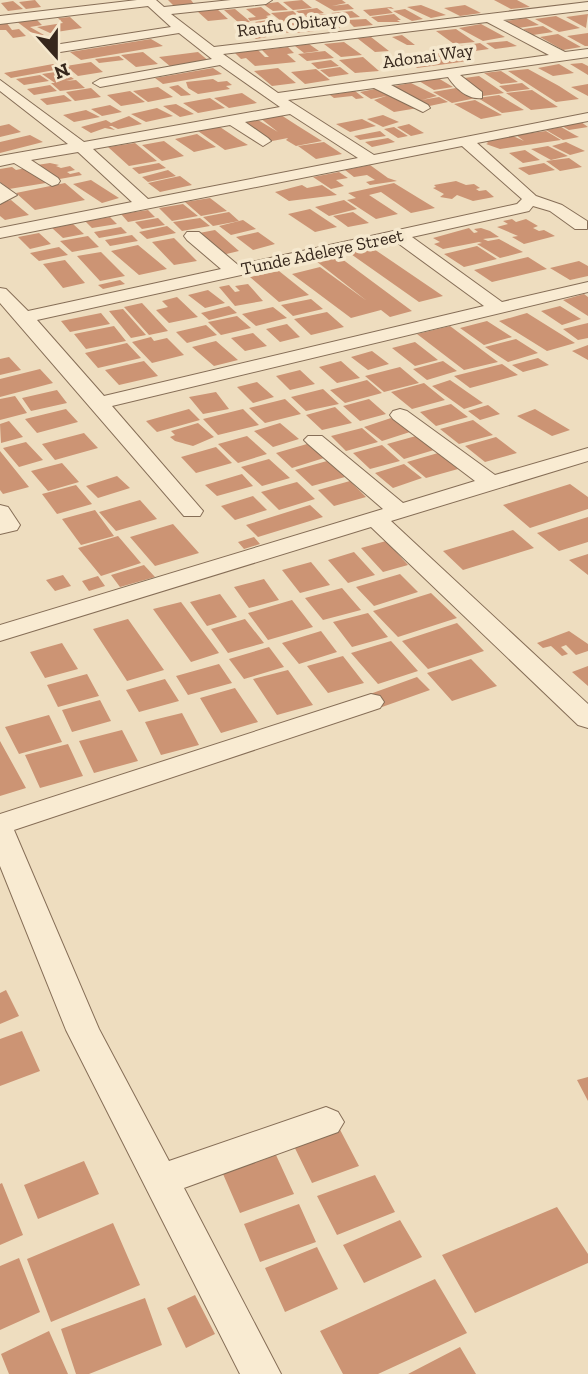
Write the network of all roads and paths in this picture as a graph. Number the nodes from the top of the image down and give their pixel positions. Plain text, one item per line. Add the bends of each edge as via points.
1 (266, 0) edge
2 (110, 3) edge
3 (153, 4) edge
4 (588, 6) edge
5 (490, 13) junction
6 (0, 20) edge
7 (181, 29) junction
8 (54, 50) dead end
9 (209, 52) junction
10 (588, 53) edge
11 (562, 56) junction
12 (221, 61) junction
13 (451, 72) junction
14 (100, 83) dead end
15 (376, 83) junction
16 (0, 84) edge
17 (477, 95) dead end
18 (274, 99) junction
19 (423, 108) dead end
20 (290, 110) junction
21 (588, 117) edge
22 (233, 120) junction
23 (263, 141) dead end
24 (465, 141) junction
25 (81, 147) junction
26 (17, 158) junction
27 (370, 159) junction
28 (0, 161) edge
29 (52, 181) dead end
30 (0, 188) edge
31 (0, 199) edge
32 (530, 199) junction
33 (143, 203) junction
34 (581, 225) dead end
35 (0, 233) edge
36 (398, 235) junction
37 (193, 236) dead end
38 (234, 271) junction
39 (588, 287) edge
40 (0, 293) edge
41 (496, 307) junction
42 (24, 317) junction
43 (97, 404) junction
44 (400, 415) dead end
45 (315, 440) dead end
46 (583, 461) edge
47 (492, 484) junction
48 (192, 511) dead end
49 (0, 512) edge
50 (400, 512) junction
51 (376, 520) junction
52 (0, 527) edge
53 (0, 633) edge
54 (371, 702) dead end
55 (588, 719) edge
56 (0, 824) edge
57 (0, 830) edge
58 (326, 1122) dead end
59 (161, 1180) junction
60 (261, 1374) edge

1 - 3 street
2 - 3 street
2 - 6 street
3 - 7 street
4 - 5 street, Raufu Obitayo
5 - 9 street, Raufu Obitayo
5 - 11 street
7 - 8 street
7 - 9 street
9 - 12 street
10 - 11 street, Adonai Way
11 - 13 street, Adonai Way
12 - 14 street
12 - 18 street
13 - 15 street, Adonai Way
13 - 17 street
15 - 18 street, Adonai Way
15 - 19 street
16 - 25 street
18 - 20 street
20 - 22 street
20 - 27 street
21 - 24 street
22 - 23 street
22 - 25 street
24 - 27 street
24 - 32 street
25 - 26 street
25 - 33 street
26 - 28 street
26 - 29 street
27 - 33 street
30 - 31 street via 9,195
32 - 34 street via 556,208
32 - 36 street, Tunde Adeleye Street via 523,208
33 - 35 street
36 - 38 street, Tunde Adeleye Street
36 - 41 street
37 - 38 street
38 - 42 street, Tunde Adeleye Street
39 - 41 street
40 - 42 street
41 - 43 street
42 - 43 street
43 - 48 street
44 - 47 street
45 - 50 street
46 - 47 street
47 - 50 street
49 - 52 street via 9,525
50 - 51 street
51 - 53 street
51 - 55 street
54 - 56 street
57 - 59 street via 83,1030
58 - 59 street
59 - 60 street

